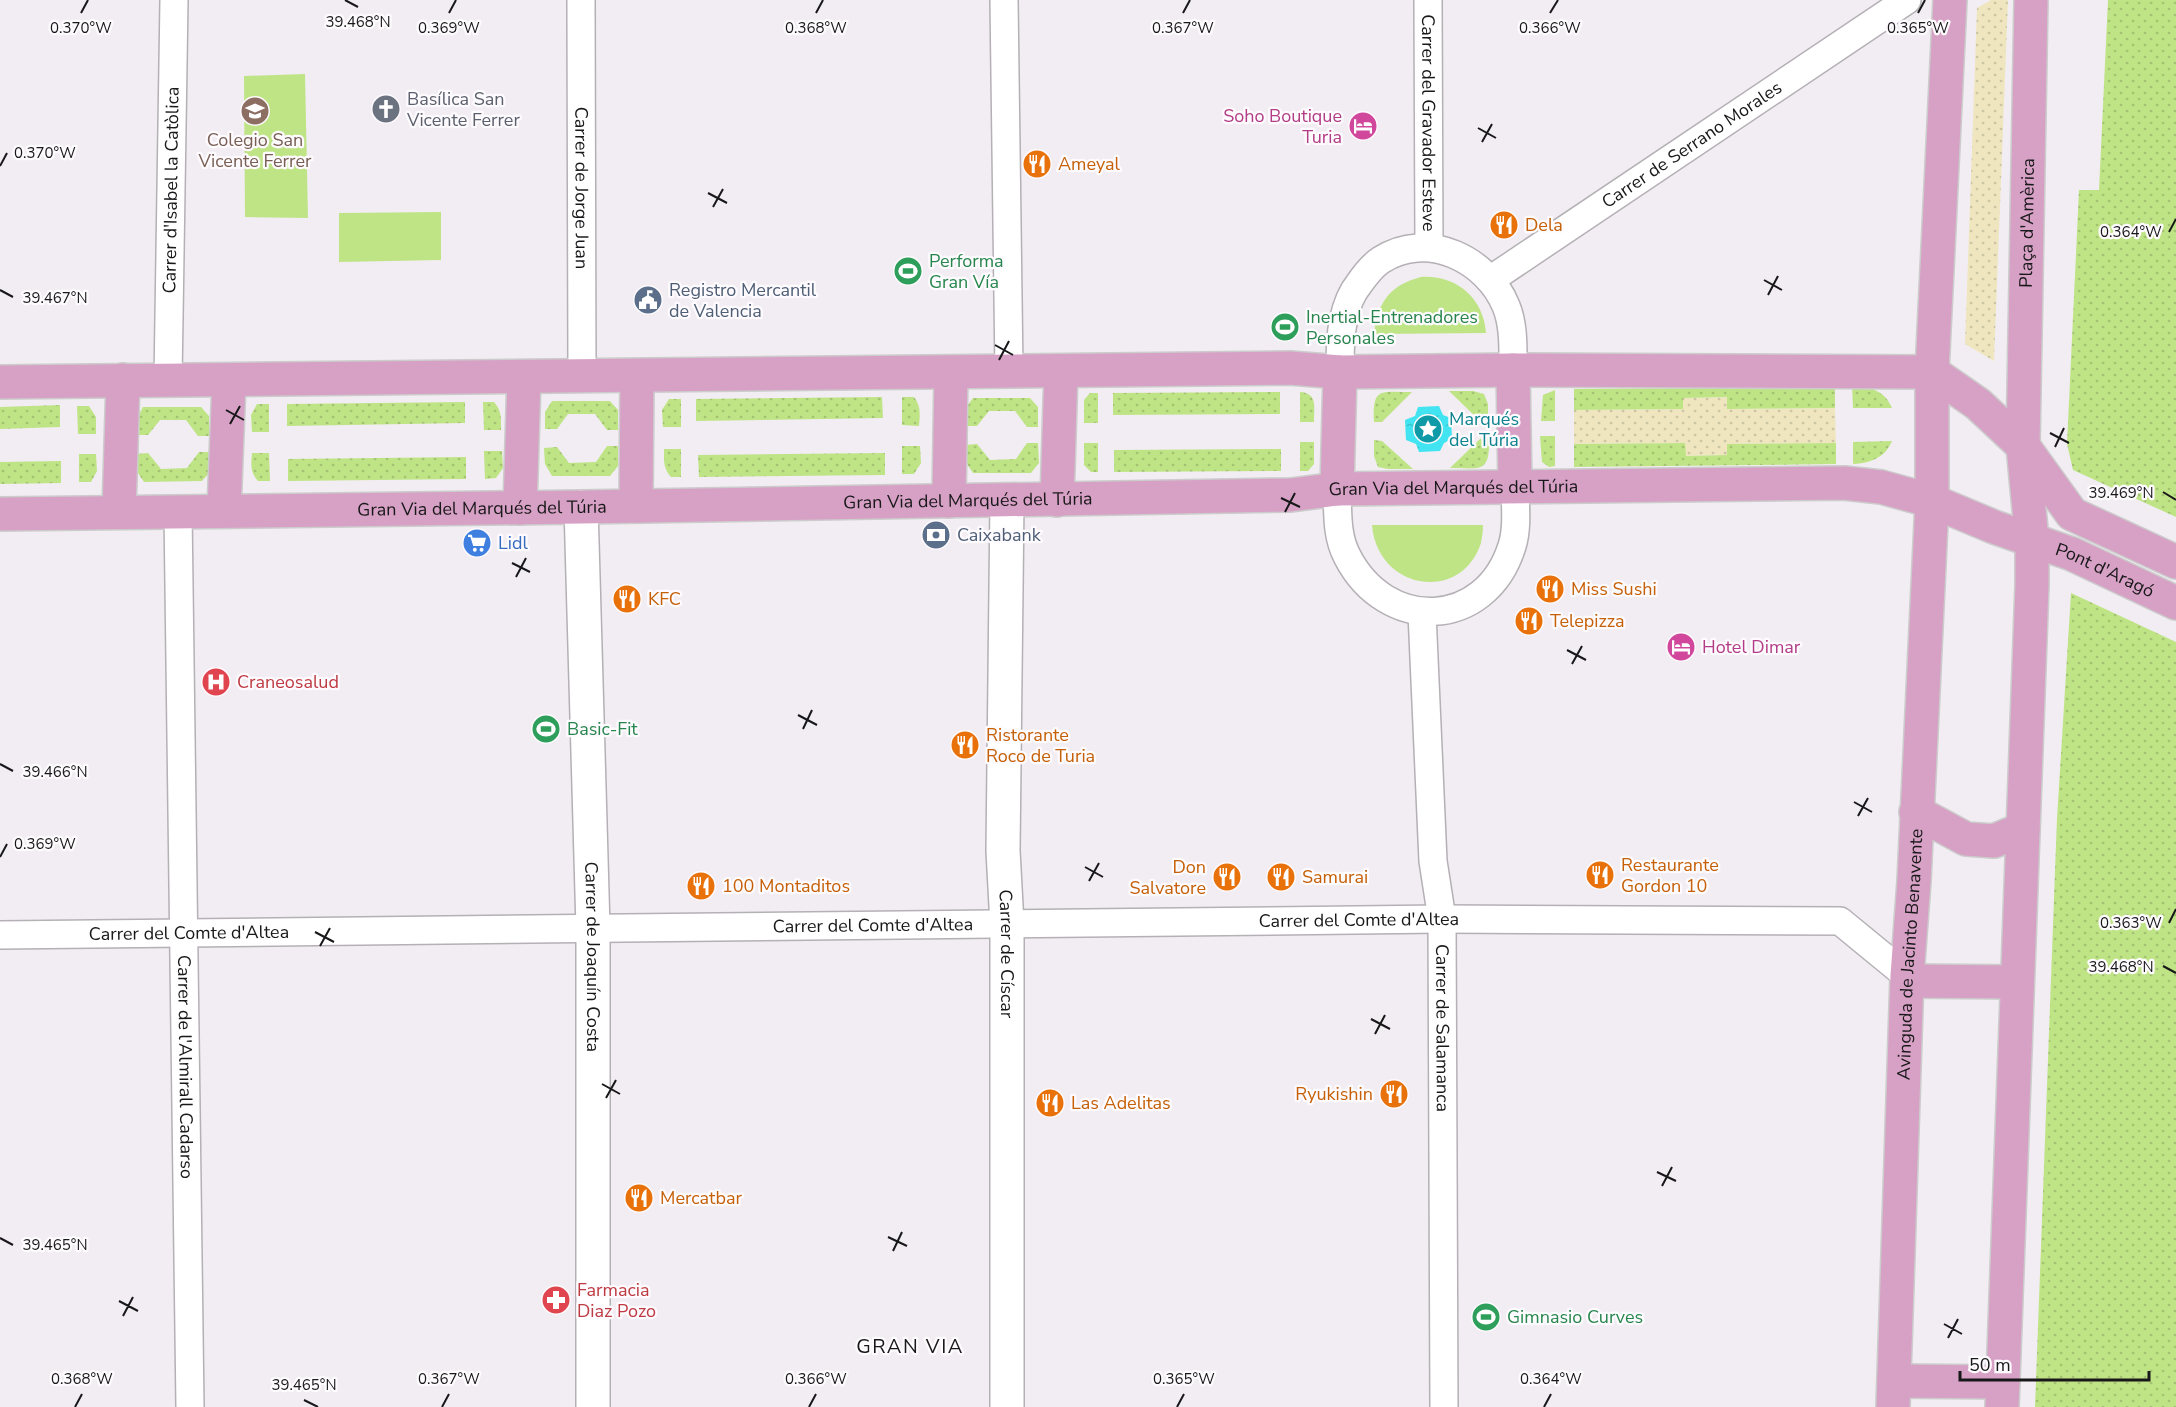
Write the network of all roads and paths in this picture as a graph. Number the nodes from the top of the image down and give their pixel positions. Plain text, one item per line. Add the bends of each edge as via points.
1 (174, 0) edge
2 (581, 0) edge
3 (1004, 0) edge
4 (1428, 0) edge
5 (1950, 0) edge
6 (2031, 0) edge
7 (1900, 5) edge
8 (1429, 247) junction
9 (1490, 280) junction
10 (1513, 370) junction
11 (1061, 371) junction
12 (1009, 372) junction
13 (1340, 372) junction
14 (1932, 372) junction
15 (951, 373) junction
16 (582, 376) junction
17 (638, 376) junction
18 (524, 377) junction
19 (168, 380) junction
20 (230, 380) junction
21 (123, 381) junction
22 (0, 382) edge
23 (2023, 446) junction
24 (1515, 486) junction
25 (1337, 489) junction
26 (1057, 500) junction
27 (948, 501) junction
28 (1006, 501) junction
29 (1932, 501) junction
30 (636, 506) junction
31 (581, 507) junction
32 (520, 508) junction
33 (224, 511) junction
34 (119, 512) junction
35 (178, 512) junction
36 (0, 514) edge
37 (2032, 540) junction
38 (2176, 562) edge
39 (2176, 603) edge
40 (1422, 613) junction
41 (1916, 812) junction
42 (2023, 829) junction
43 (1443, 919) junction
44 (1006, 924) junction
45 (594, 928) junction
46 (184, 933) junction
47 (0, 934) edge
48 (1908, 979) junction
49 (2017, 982) junction
50 (1893, 1394) edge
51 (2002, 1395) edge
52 (190, 1407) edge
53 (593, 1407) edge
54 (1007, 1407) edge
55 (1444, 1407) edge

1 - 19 street, Carrer d'Isabel la Catòlica
2 - 16 street, Carrer de Jorge Juan
3 - 12 street
4 - 8 street, Carrer del Gravador Esteve
5 - 14 main road
6 - 23 main road, Plaça d'Amèrica
7 - 9 street, Carrer de Serrano Morales
8 - 9 street via 1468,260
8 - 13 street via 1404,250 1381,260 1353,293 1344,316
9 - 10 street via 1508,309
10 - 13 main road
10 - 14 main road
10 - 24 main road
11 - 12 main road
11 - 13 main road
11 - 26 main road
12 - 15 main road
13 - 25 main road
14 - 23 main road via 1977,404
14 - 29 main road
15 - 17 main road
15 - 27 main road
16 - 17 main road
16 - 18 main road
17 - 30 main road
18 - 20 main road
18 - 32 main road
19 - 20 main road
19 - 21 main road
20 - 33 main road
21 - 22 main road
21 - 34 main road
23 - 37 main road, Plaça d'Amèrica
23 - 38 main road, Pont d'Aragó via 2072,514
24 - 25 main road, Gran Via del Marqués del Túria
24 - 29 main road, Gran Via del Marqués del Túria via 1844,483 1881,487
24 - 40 street via 1513,544 1491,584 1459,606
25 - 26 main road, Gran Via del Marqués del Túria via 1291,495
25 - 40 street via 1340,537 1358,575 1377,595
26 - 28 main road, Gran Via del Marqués del Túria
27 - 28 main road, Gran Via del Marqués del Túria
27 - 30 main road, Gran Via del Marqués del Túria
28 - 44 street, Carrer de Císcar
29 - 37 main road
29 - 41 main road, Avinguda de Jacinto Benavente
30 - 31 main road, Gran Via del Marqués del Túria
31 - 32 main road, Gran Via del Marqués del Túria
31 - 45 street, Carrer de Joaquín Costa
32 - 33 main road, Gran Via del Marqués del Túria
33 - 35 main road, Gran Via del Marqués del Túria
34 - 35 main road, Gran Via del Marqués del Túria
34 - 36 main road, Gran Via del Marqués del Túria
35 - 46 street, Carrer de l'Almirall Cadarso
37 - 39 main road, Pont d'Aragó via 2072,554
37 - 42 main road
40 - 43 street, Carrer de Salamanca via 1433,861
41 - 42 main road via 1966,839 1994,841
41 - 48 main road, Avinguda de Jacinto Benavente
42 - 49 main road
43 - 44 street, Carrer del Comte d'Altea
43 - 48 street, Carrer del Comte d'Altea via 1840,921
43 - 55 street, Carrer de Salamanca
44 - 45 street, Carrer del Comte d'Altea
44 - 54 street, Carrer de Císcar
45 - 46 street, Carrer del Comte d'Altea
45 - 53 street, Carrer de Joaquín Costa
46 - 47 street, Carrer del Comte d'Altea
46 - 52 street, Carrer de l'Almirall Cadarso
48 - 49 main road
48 - 50 main road, Avinguda de Jacinto Benavente
49 - 51 main road
50 - 51 main road

